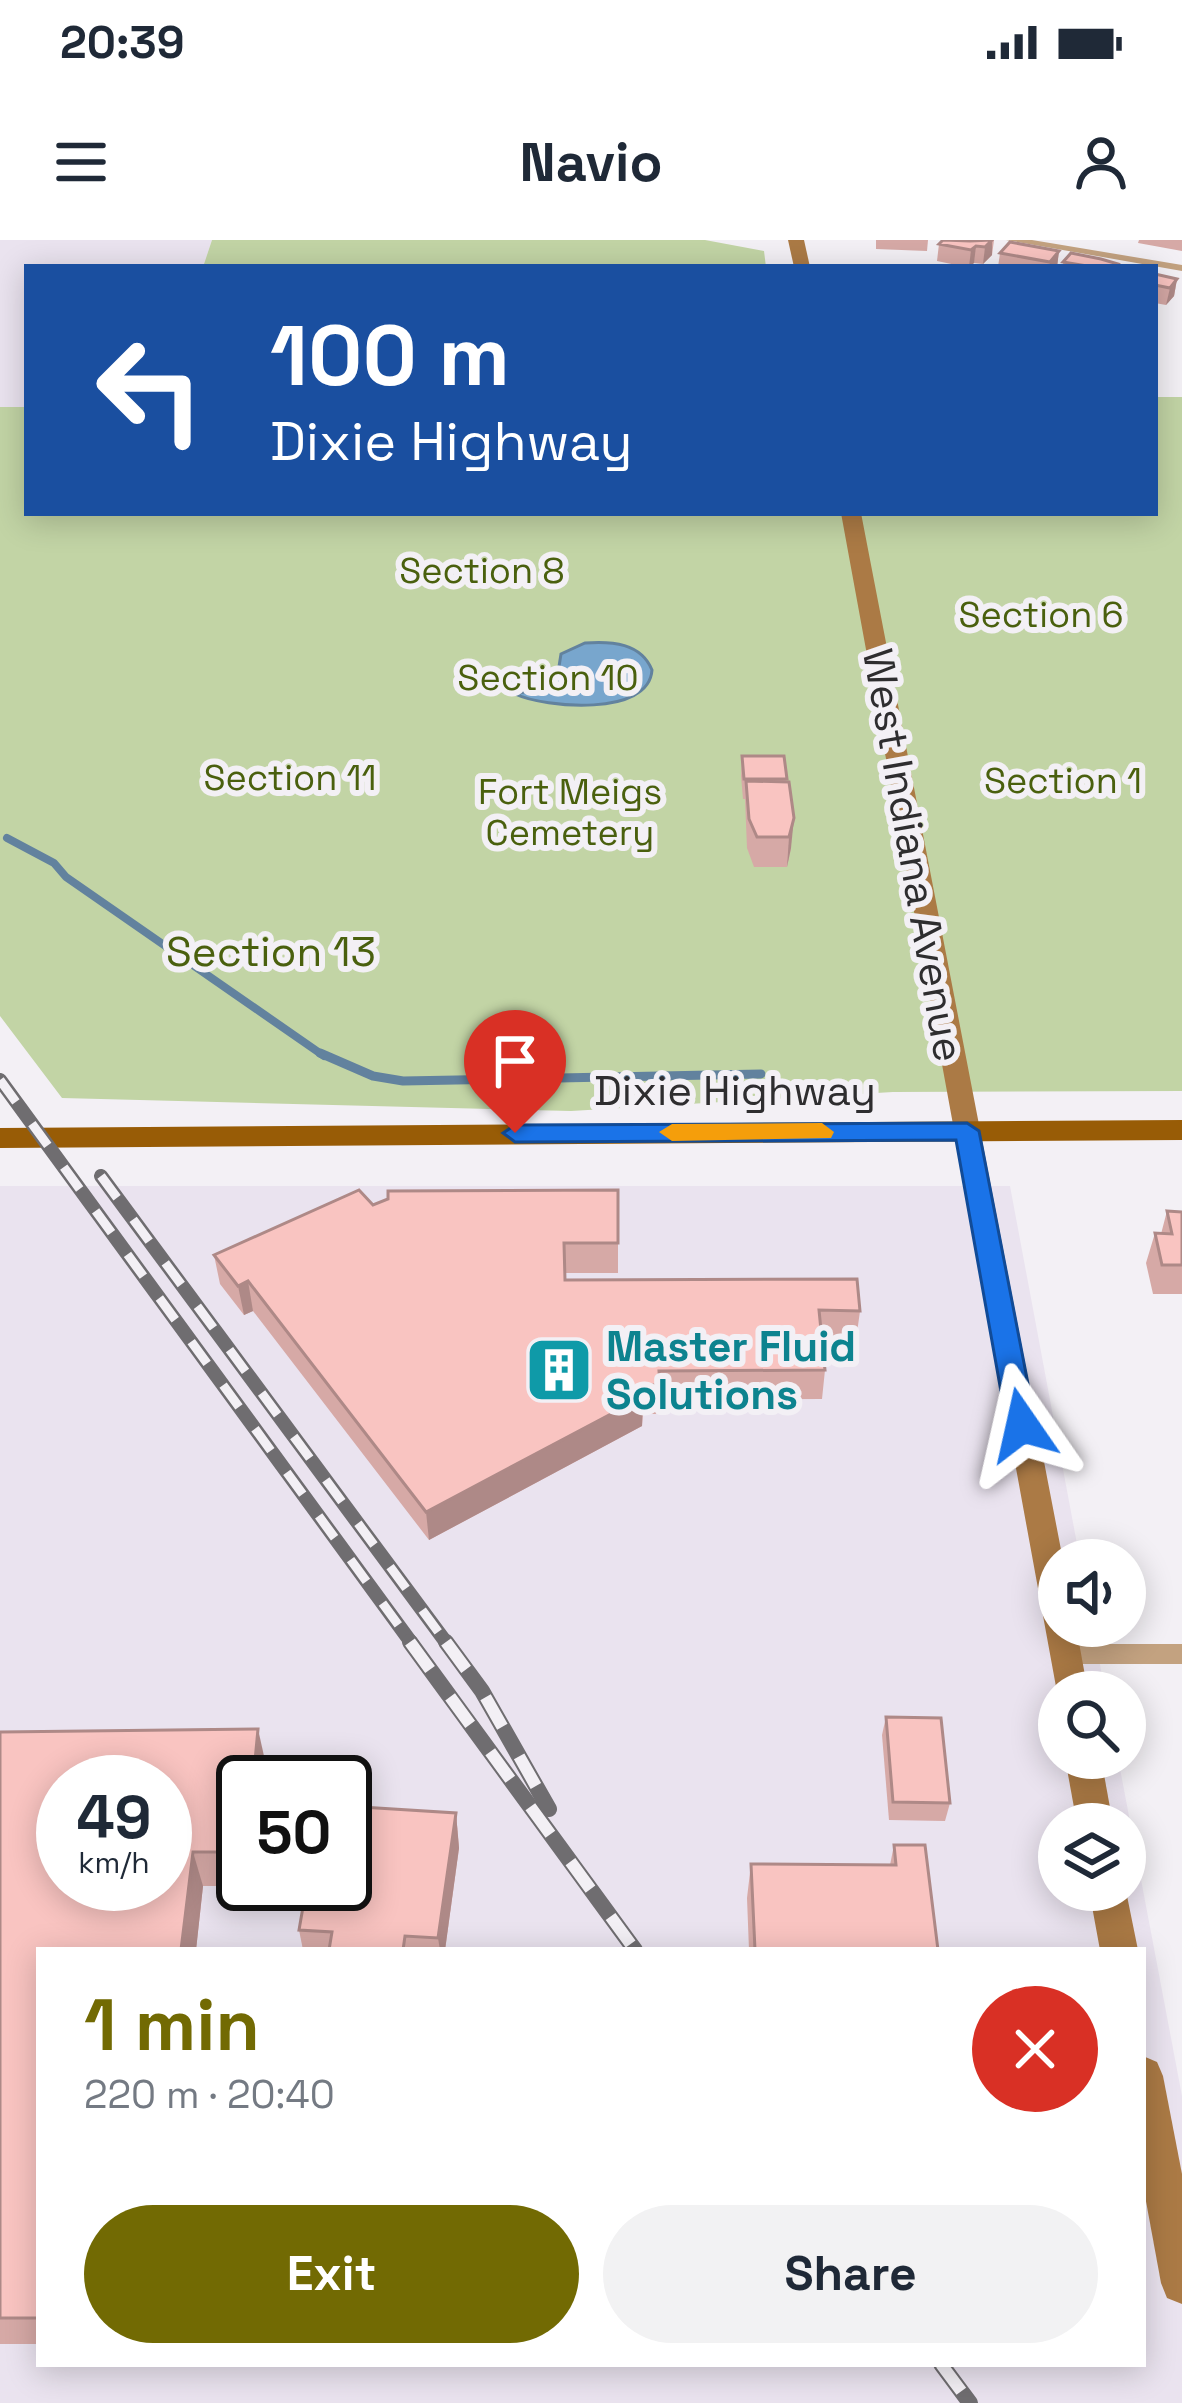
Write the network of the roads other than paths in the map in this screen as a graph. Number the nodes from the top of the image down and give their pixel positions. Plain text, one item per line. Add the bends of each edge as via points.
1 (1012, 240) edge
2 (1158, 264) edge
3 (852, 516) edge
4 (1182, 1130) edge
5 (967, 1131) junction
6 (0, 1138) edge
7 (1064, 1654) junction
8 (1182, 1654) edge
9 (1067, 1671) edge
10 (1112, 1911) edge
11 (1118, 1947) edge
12 (1146, 2092) edge
13 (1182, 2283) edge

1 - 2 street
3 - 5 main road, West Indiana Avenue
4 - 5 main road, Dixie Highway
5 - 6 main road, Dixie Highway
5 - 7 main road, West Indiana Avenue
7 - 8 street
7 - 9 main road, West Indiana Avenue
10 - 11 main road
12 - 13 main road

